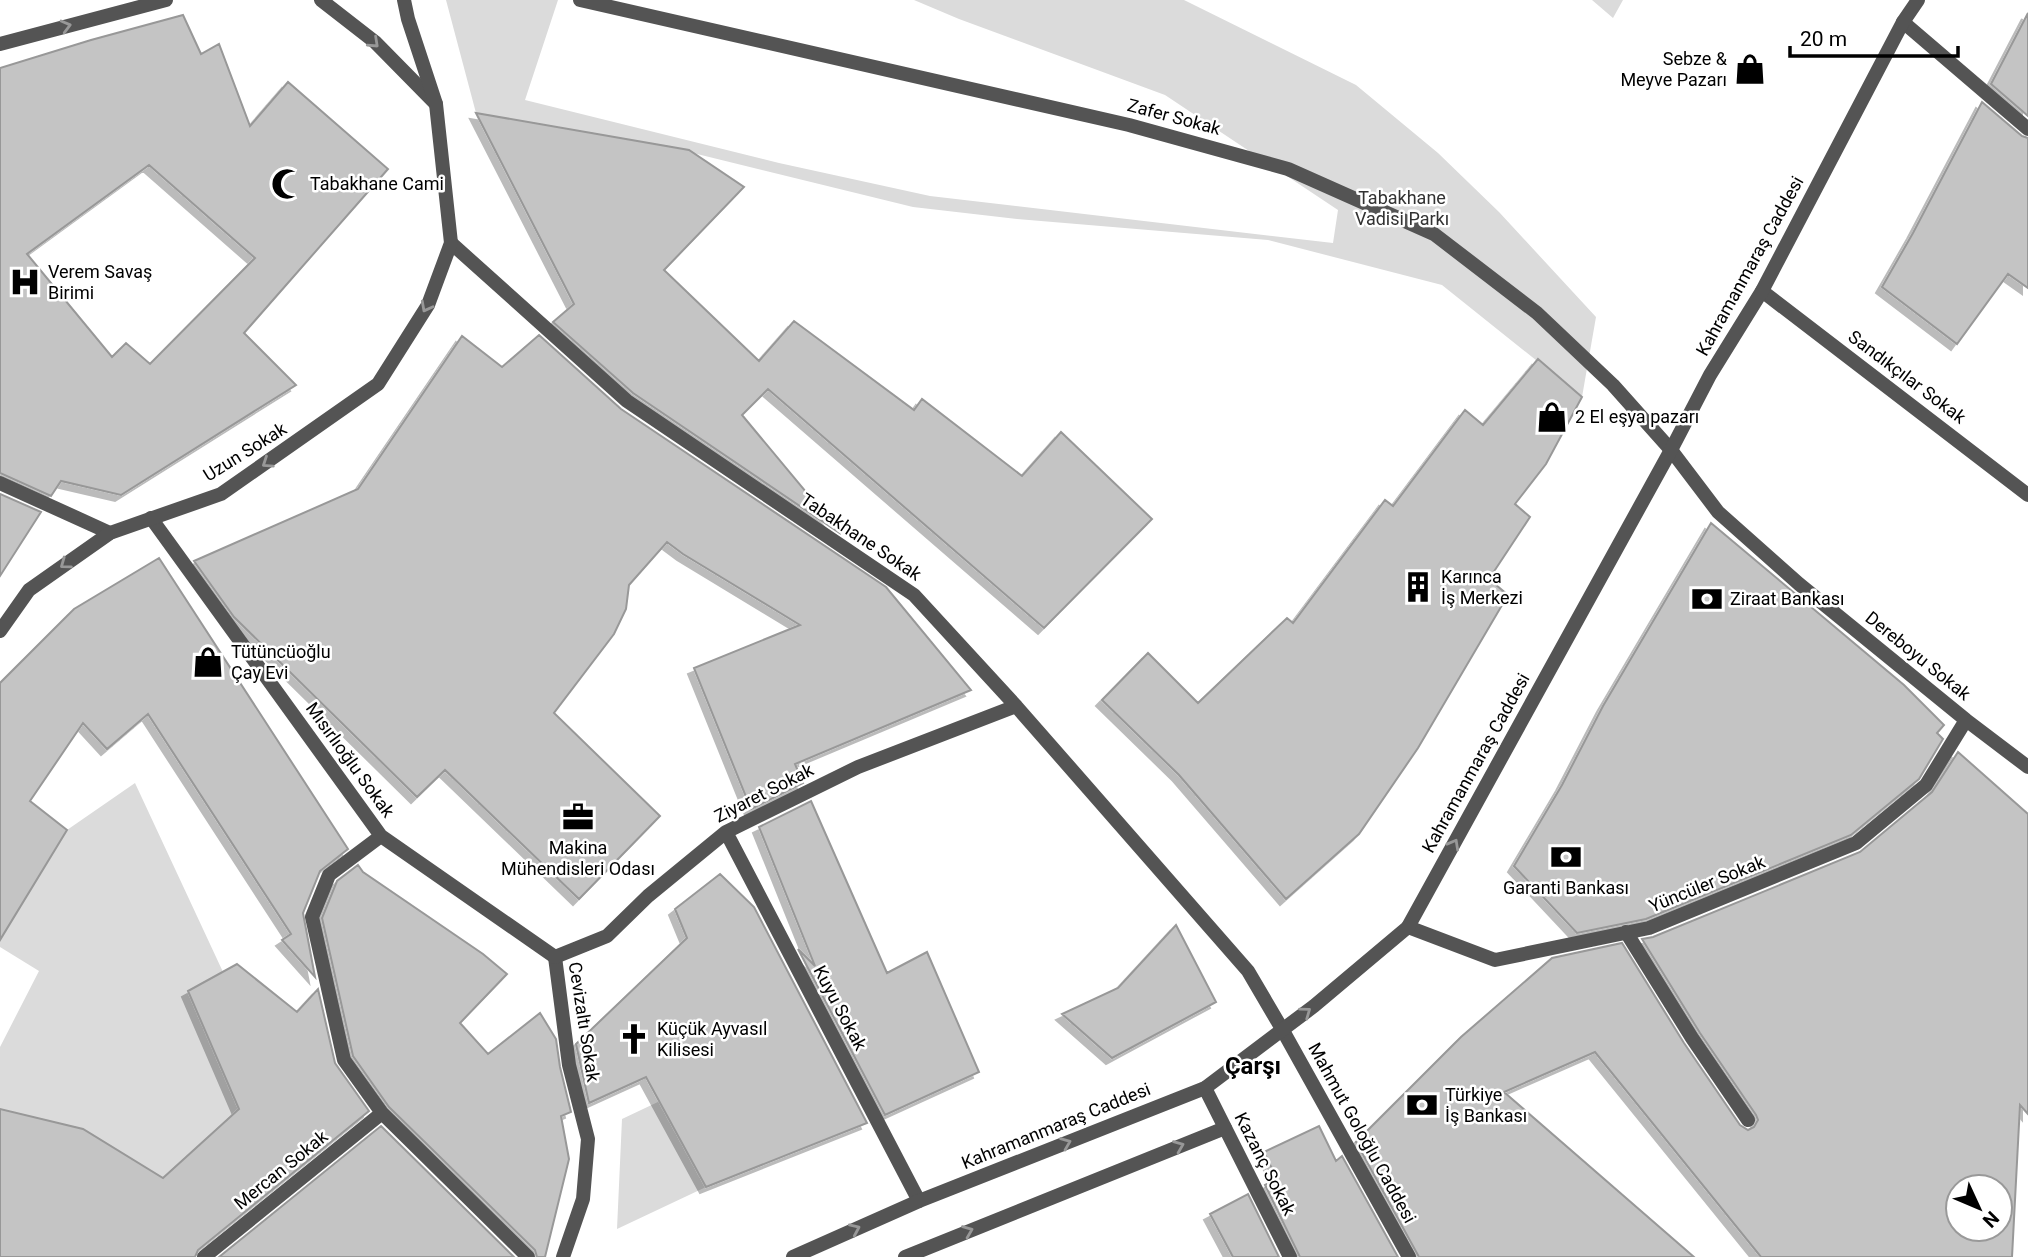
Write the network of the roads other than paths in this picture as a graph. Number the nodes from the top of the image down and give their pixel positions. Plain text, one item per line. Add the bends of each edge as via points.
1 (166, 0) edge
2 (321, 0) edge
3 (404, 0) edge
4 (580, 0) edge
5 (1918, 0) edge
6 (1903, 22) junction
7 (0, 44) edge
8 (436, 104) junction
9 (2028, 129) edge
10 (451, 243) junction
11 (1762, 290) junction
12 (1671, 450) junction
13 (0, 482) edge
14 (2028, 495) edge
15 (151, 518) junction
16 (110, 533) junction
17 (0, 631) edge
18 (1016, 706) junction
19 (1966, 720) junction
20 (2028, 767) edge
21 (726, 832) junction
22 (381, 836) junction
23 (1408, 927) junction
24 (1626, 932) junction
25 (555, 957) junction
26 (1282, 1029) junction
27 (1205, 1088) junction
28 (382, 1113) junction
29 (1748, 1119) dead end
30 (1225, 1128) junction
31 (919, 1201) junction
32 (204, 1257) edge
33 (528, 1257) edge
34 (563, 1257) edge
35 (793, 1257) edge
36 (905, 1257) edge
37 (1290, 1257) edge
38 (1409, 1257) edge

7 -> 1 street
2 -> 8 street via 375,42
3 - 8 street
4 - 12 street, Zafer Sokak via 1129,125 1289,169 1434,234 1537,313 1613,385
5 - 6 street, Kahramanmaraş Caddesi
6 - 9 street
6 - 11 street, Kahramanmaraş Caddesi
8 - 10 street
10 -> 15 street, Uzun Sokak via 428,305 378,384 221,494
10 - 18 street, Tabakhane Sokak via 627,401 914,595
11 - 12 street, Kahramanmaraş Caddesi
11 - 14 street, Sandıkçılar Sokak
12 - 19 street, Dereboyu Sokak via 1718,512
23 -> 12 street, Kahramanmaraş Caddesi
13 - 16 street
15 - 16 street, Uzun Sokak
15 - 22 street, Mısırlıoğlu Sokak
16 -> 17 street, Uzun Sokak via 29,590
18 - 21 street, Ziyaret Sokak via 858,767
18 - 26 street, Tabakhane Sokak via 1248,971
19 - 20 street, Dereboyu Sokak
19 - 24 street, Yüncüler Sokak via 1926,785 1856,843 1649,928
21 - 25 street, Ziyaret Sokak via 607,936
21 - 31 street, Kuyu Sokak
22 - 25 street, Cevizaltı Sokak
22 - 28 street, Mısırlıoğlu Sokak via 329,875 312,917 344,1060
23 - 24 street, Yüncüler Sokak via 1495,960
26 -> 23 street, Kahramanmaraş Caddesi
24 - 29 street
25 - 34 street, Cevizaltı Sokak via 569,1065 588,1139 583,1199
26 - 27 street, Kahramanmaraş Caddesi
26 - 38 street, Mahmut Goloğlu Caddesi
27 - 30 street, Kazanç Sokak
31 -> 27 street, Kahramanmaraş Caddesi
28 - 32 street, Mercan Sokak
28 - 33 street, Mısırlıoğlu Sokak
36 -> 30 street
30 - 37 street, Kazanç Sokak
35 -> 31 street, Kahramanmaraş Caddesi

